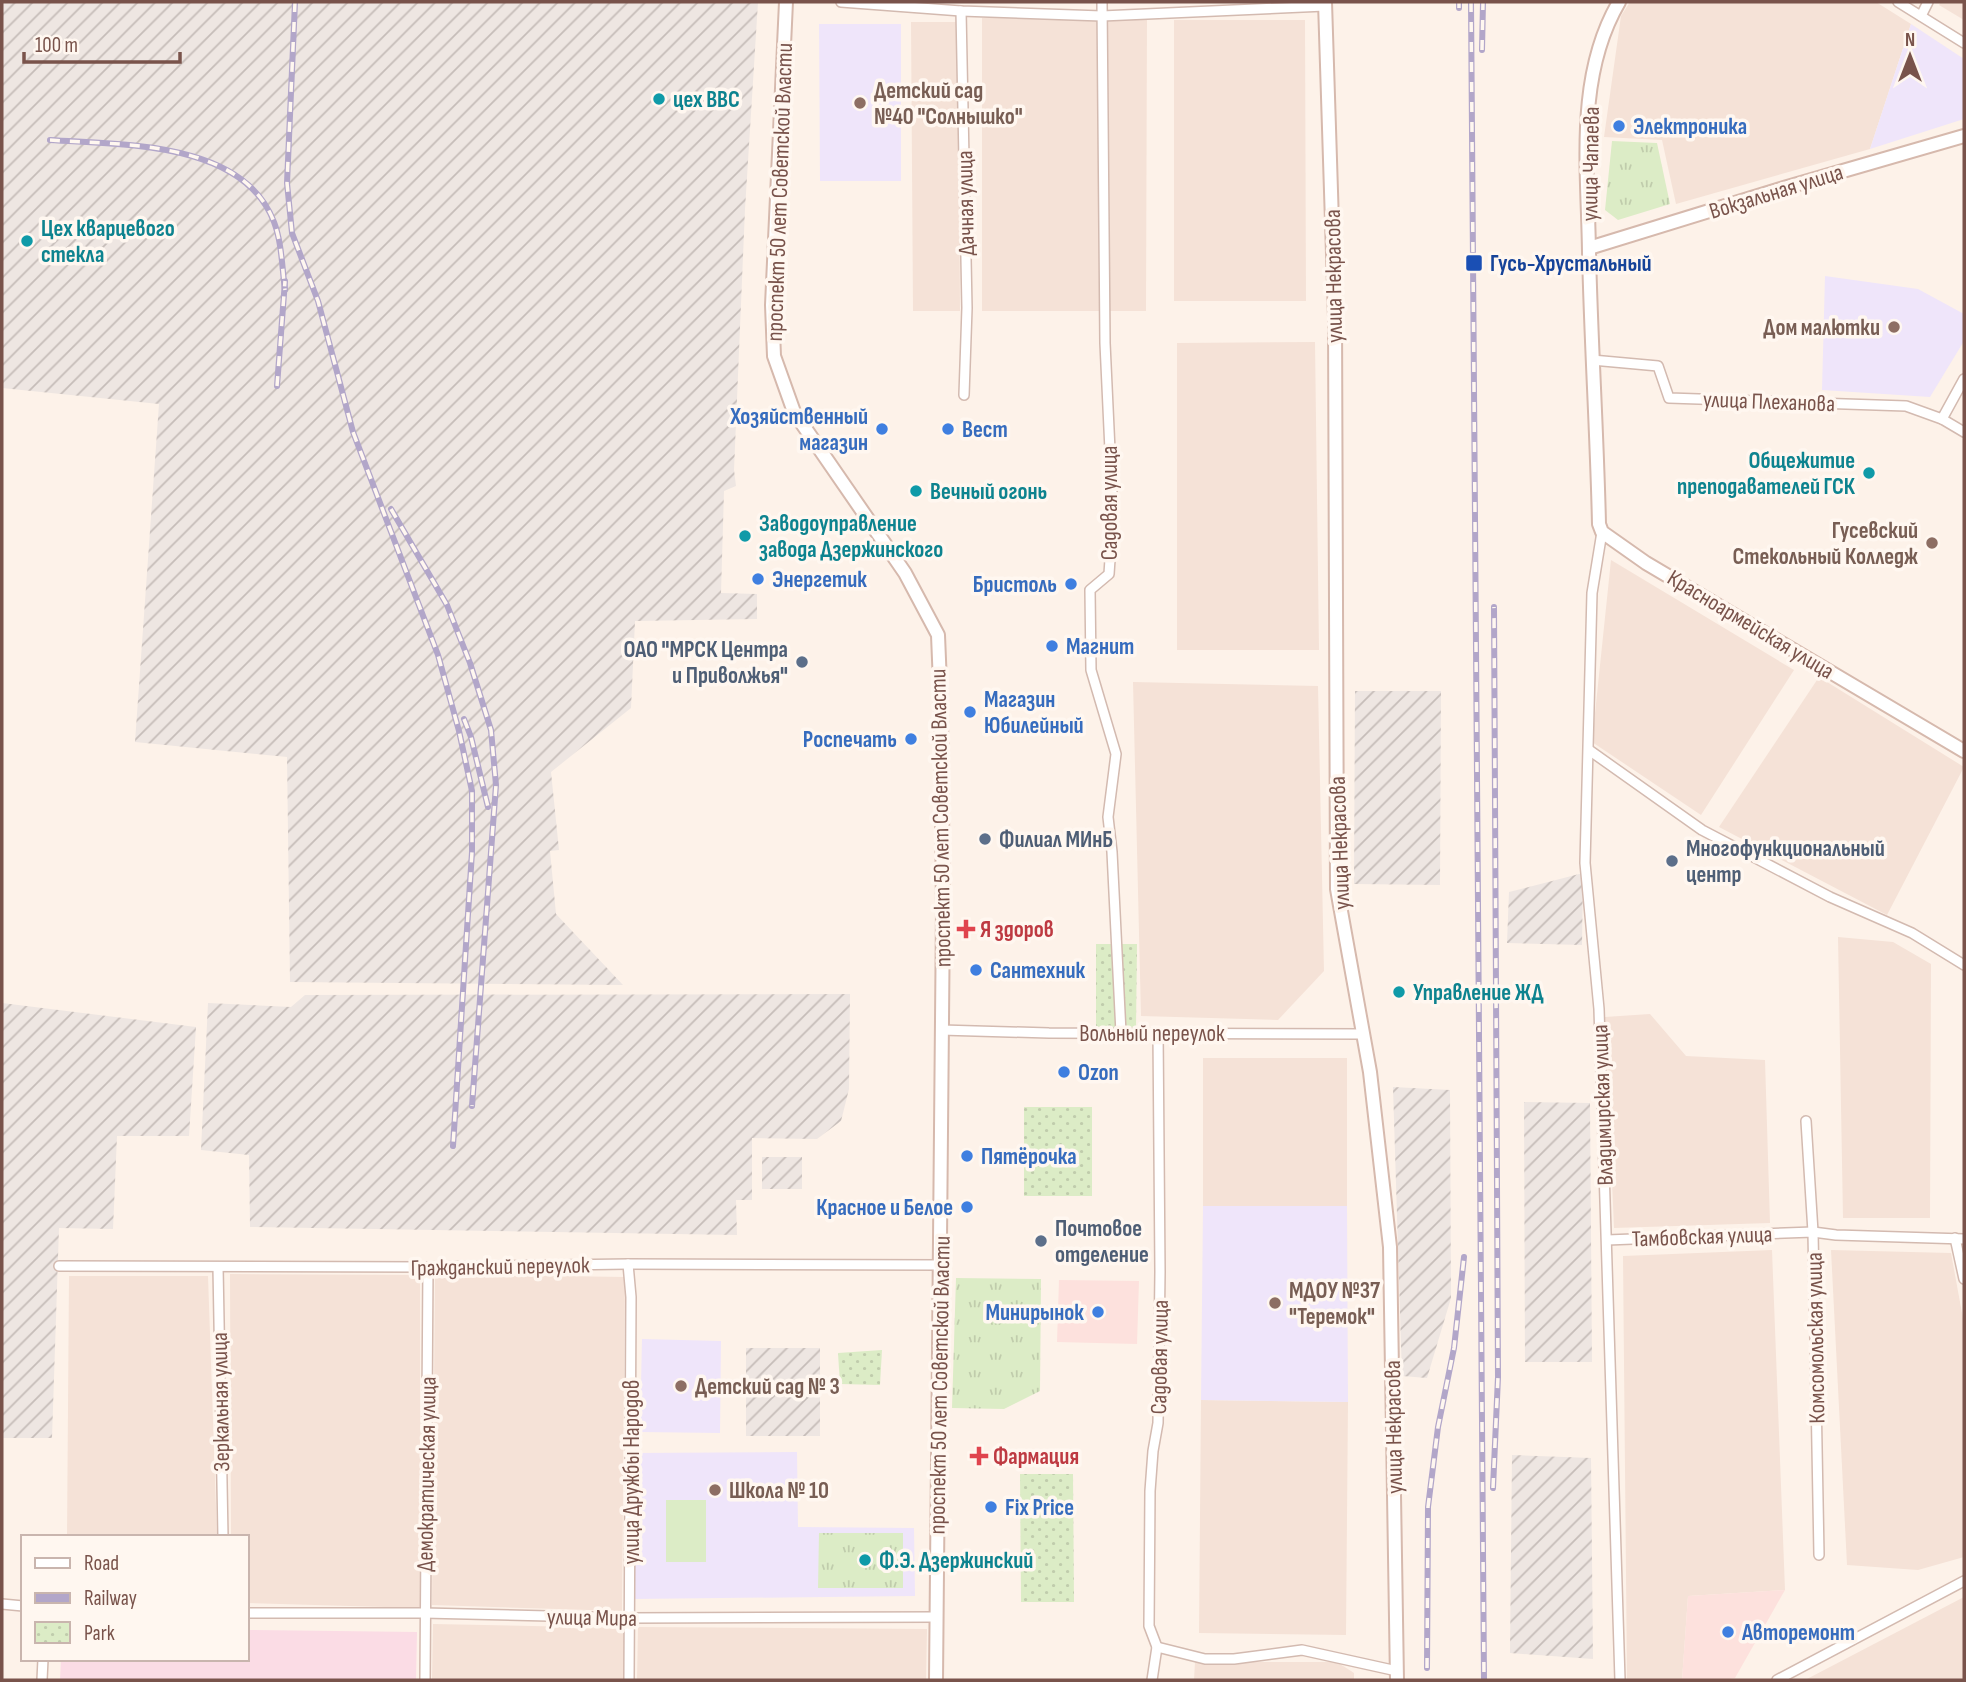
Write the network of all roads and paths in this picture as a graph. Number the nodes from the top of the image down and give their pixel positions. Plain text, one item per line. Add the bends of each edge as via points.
1 (786, 2) edge
2 (841, 2) edge
3 (1102, 2) edge
4 (1619, 2) edge
5 (1899, 2) edge
6 (1928, 2) edge
7 (1325, 4) edge
8 (961, 11) junction
9 (1102, 16) junction
10 (1920, 16) junction
11 (1964, 43) edge
12 (1964, 136) edge
13 (1589, 248) junction
14 (1592, 360) junction
15 (1964, 379) edge
16 (964, 395) dead end
17 (1942, 419) junction
18 (1964, 432) edge
19 (1602, 532) junction
20 (1589, 750) junction
21 (1964, 751) edge
22 (1964, 965) edge
23 (941, 1030) junction
24 (1158, 1032) junction
25 (1121, 1033) junction
26 (1362, 1034) junction
27 (1807, 1122) dead end
28 (1812, 1232) junction
29 (1960, 1238) edge
30 (1606, 1240) junction
31 (628, 1264) junction
32 (941, 1265) junction
33 (59, 1266) dead end
34 (218, 1267) junction
35 (428, 1267) junction
36 (1964, 1279) edge
37 (223, 1535) edge
38 (1819, 1555) dead end
39 (1964, 1581) edge
40 (2, 1604) edge
41 (21, 1606) edge
42 (248, 1614) edge
43 (424, 1614) junction
44 (937, 1617) junction
45 (630, 1618) junction
46 (1157, 1647) junction
47 (43, 1661) edge
48 (1397, 1676) edge
49 (42, 1680) edge
50 (425, 1680) edge
51 (629, 1680) edge
52 (936, 1680) edge
53 (1152, 1680) edge
54 (1620, 1680) edge
55 (1777, 1680) edge

1 - 23 street, проспект 50 лет Советской Власти via 772,306 774,356 794,412 905,573 938,635
2 - 8 street
3 - 9 street, Садовая улица
4 - 13 street, улица Чапаева via 1600,44 1586,124
5 - 10 street
6 - 10 street
7 - 9 street
7 - 26 street, улица Некрасова via 1335,317 1338,889
8 - 9 street
8 - 16 street, Дачная улица via 967,308
9 - 25 street, Садовая улица via 1105,343 1113,515 1109,574 1090,590 1091,670 1116,754 1108,817
10 - 11 street
12 - 13 street, Вокзальная улица
13 - 14 street
14 - 17 street, улица Плеханова via 1658,366 1669,398 1906,406
14 - 19 street
15 - 17 street
17 - 18 street, улица Плеханова
19 - 20 street, Владимирская улица via 1592,593
19 - 21 street, Красноармейская улица
20 - 22 street via 1702,830 1830,897 1912,933
20 - 30 street, Владимирская улица via 1585,863 1599,1009
23 - 25 street, Вольный переулок
23 - 32 street, проспект 50 лет Советской Власти
24 - 25 street, Вольный переулок
24 - 26 street, Вольный переулок
24 - 46 street, Садовая улица via 1158,1423 1150,1490 1149,1626
26 - 48 street, улица Некрасова via 1390,1247
27 - 28 street, Комсомольская улица
28 - 29 street, Тамбовская улица
28 - 30 street, Тамбовская улица
28 - 38 street, Комсомольская улица
29 - 36 street
30 - 54 street, Владимирская улица
31 - 32 street, Гражданский переулок
31 - 35 street, Гражданский переулок
31 - 45 street, улица Дружбы Народов
32 - 44 street, проспект 50 лет Советской Власти
33 - 34 street, Гражданский переулок
34 - 35 street, Гражданский переулок
34 - 37 street, Зеркальная улица
35 - 43 street, Демократическая улица
39 - 55 street
40 - 41 street
42 - 43 street, улица Мира
43 - 45 street, улица Мира
43 - 50 street, Демократическая улица
44 - 45 street, улица Мира
44 - 52 street, проспект 50 лет Советской Власти
45 - 51 street, улица Дружбы Народов
46 - 48 street via 1205,1659 1302,1650
46 - 53 street, Садовая улица
47 - 49 street

